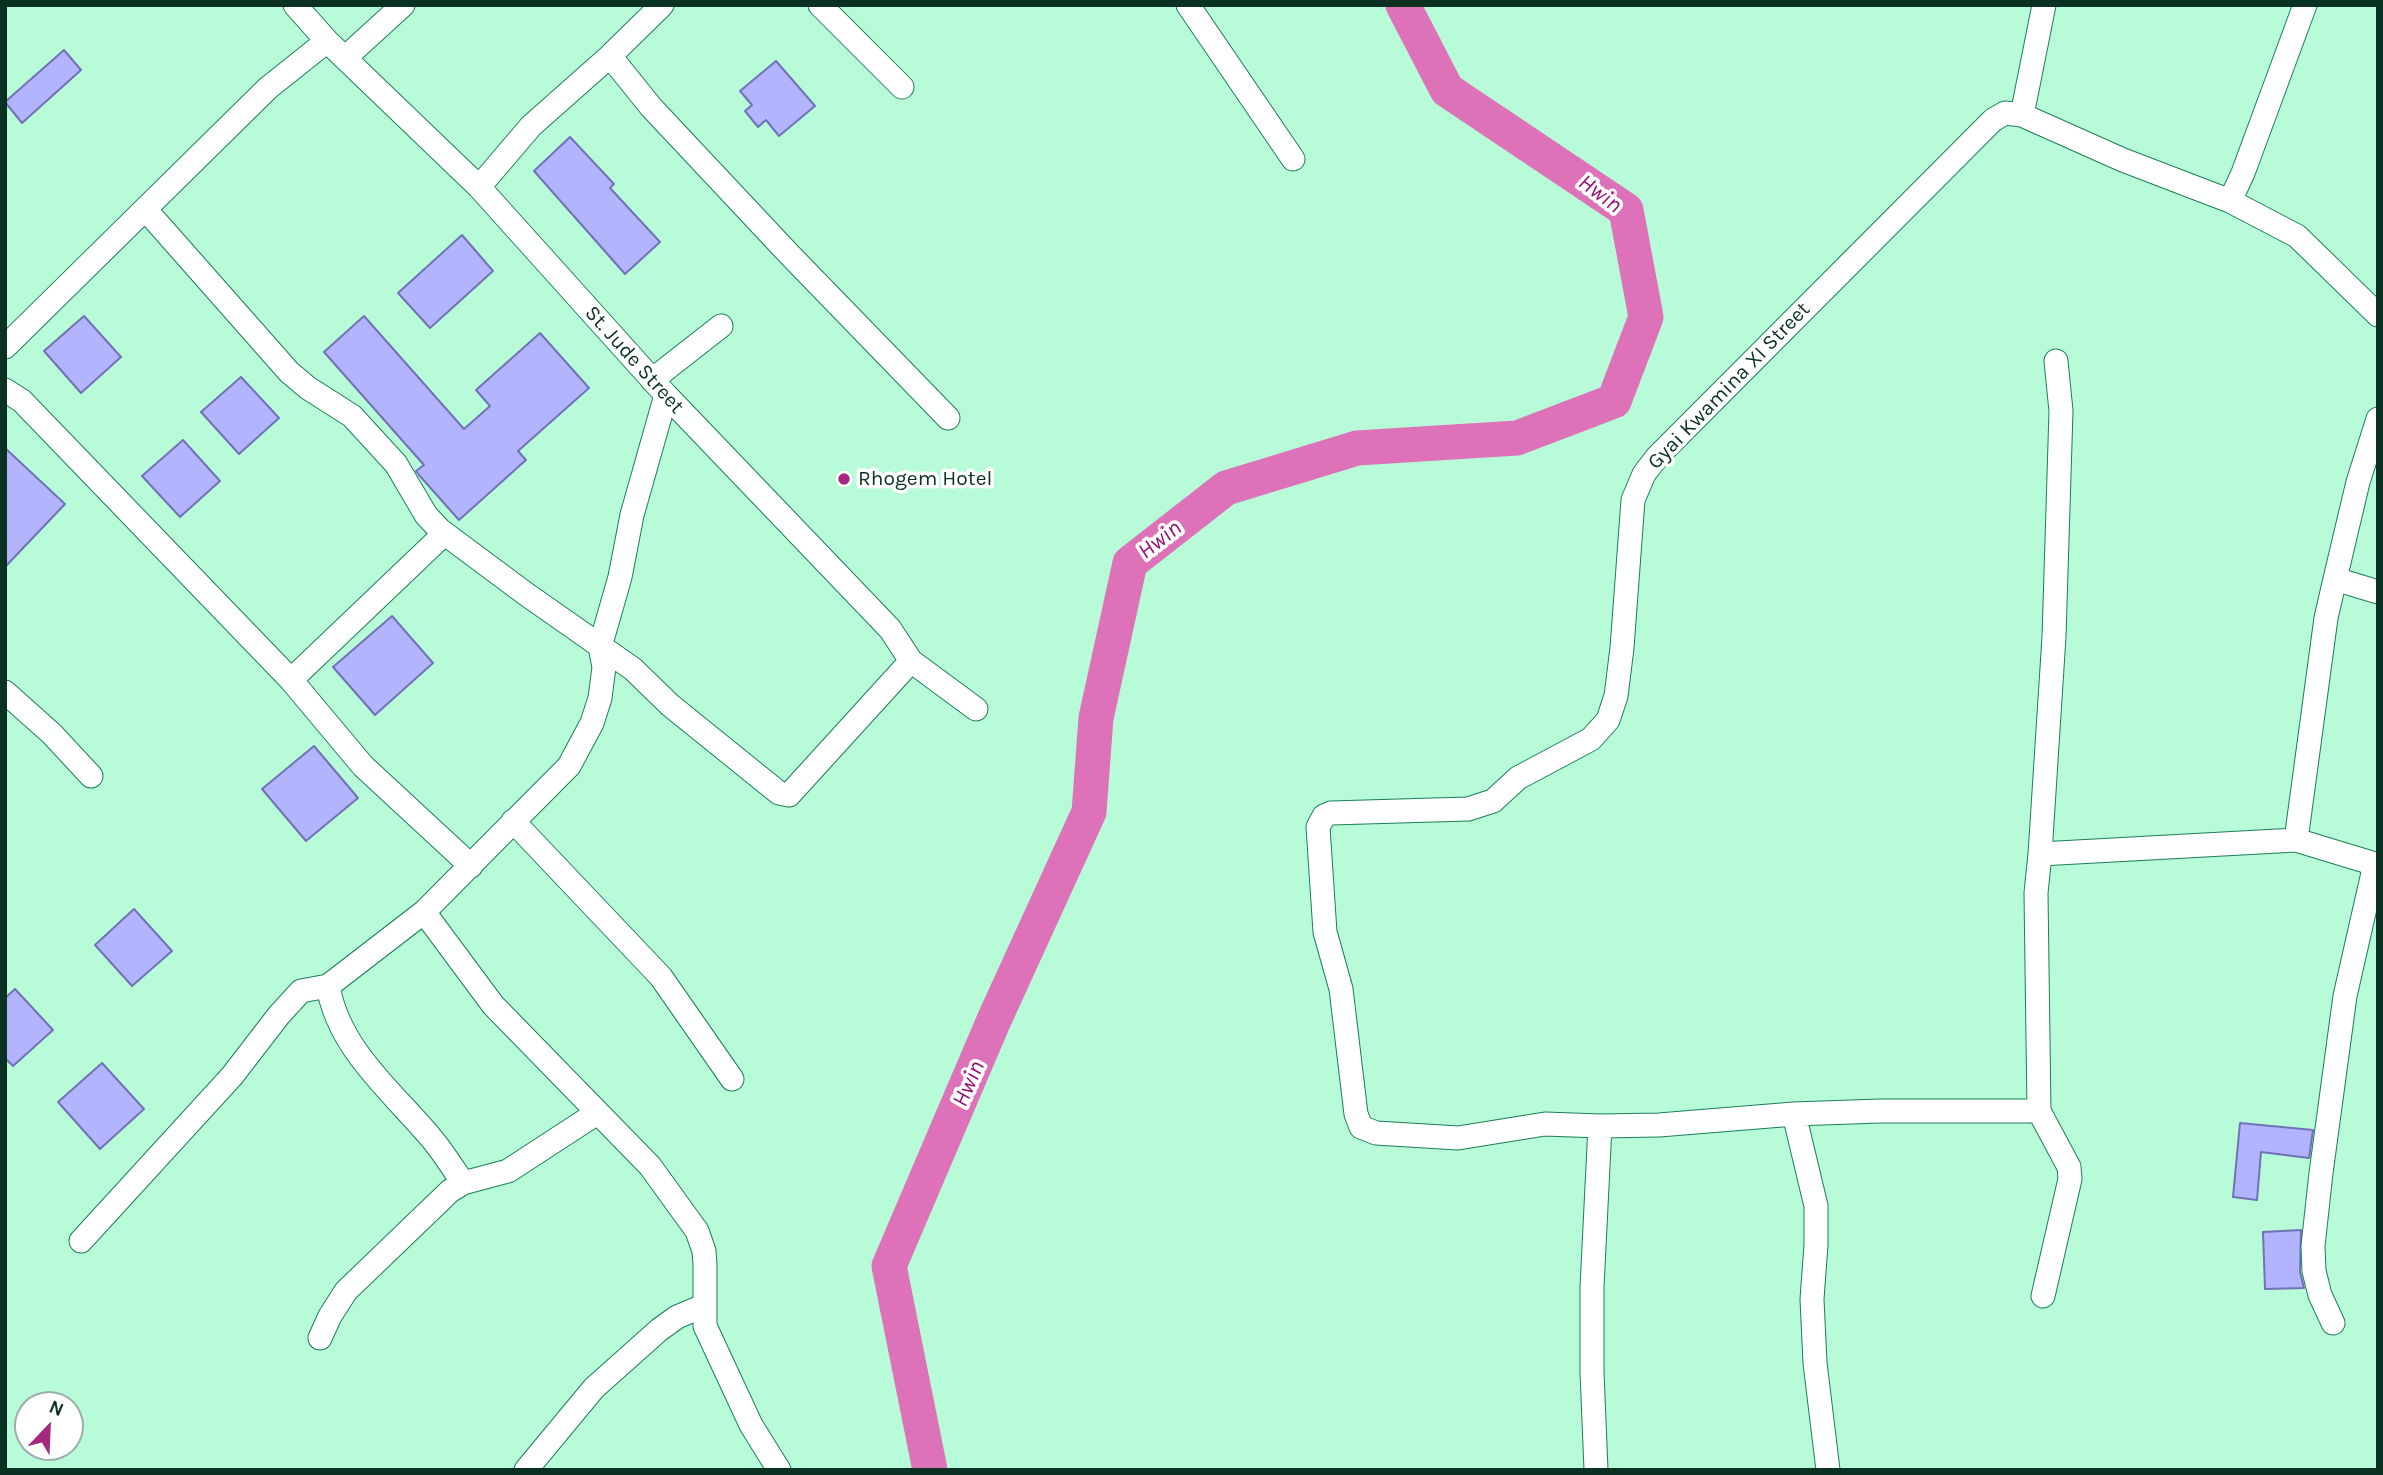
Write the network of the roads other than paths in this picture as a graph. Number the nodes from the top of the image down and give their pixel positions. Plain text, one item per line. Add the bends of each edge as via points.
1 (295, 5) edge
2 (403, 5) edge
3 (662, 5) edge
4 (820, 5) edge
5 (1188, 5) edge
6 (2044, 5) edge
7 (2305, 5) edge
8 (327, 41) junction
9 (610, 56) junction
10 (345, 58) junction
11 (902, 87) dead end
12 (2022, 115) junction
13 (1293, 159) dead end
14 (479, 187) junction
15 (2230, 201) junction
16 (146, 210) junction
17 (2378, 315) edge
18 (721, 326) dead end
19 (5, 347) edge
20 (2056, 361) dead end
21 (659, 388) junction
22 (5, 390) edge
23 (948, 418) dead end
24 (2378, 419) edge
25 (444, 534) junction
26 (2335, 579) junction
27 (2378, 592) edge
28 (600, 647) junction
29 (911, 661) junction
30 (291, 680) junction
31 (5, 692) edge
32 (976, 709) dead end
33 (91, 776) dead end
34 (513, 821) junction
35 (2295, 841) junction
36 (2040, 854) junction
37 (2376, 864) edge
38 (471, 866) junction
39 (424, 912) junction
40 (328, 986) junction
41 (732, 1079) dead end
42 (2039, 1111) junction
43 (597, 1113) junction
44 (1794, 1114) junction
45 (1600, 1126) junction
46 (463, 1183) junction
47 (81, 1241) dead end
48 (2043, 1296) dead end
49 (704, 1306) junction
50 (2333, 1323) dead end
51 (320, 1338) dead end
52 (526, 1470) edge
53 (779, 1470) edge
54 (1597, 1470) edge
55 (1828, 1470) edge

1 - 8 street, St. Jude Street
2 - 10 street
3 - 9 street
4 - 11 street
5 - 13 street
6 - 12 street
7 - 15 street
8 - 10 street, St. Jude Street
8 - 16 street via 268,88
9 - 14 street via 531,126
9 - 23 street via 651,107 788,254
10 - 14 street, St. Jude Street
12 - 15 street
12 - 45 street, Gyai Kwamina XI Street via 2005,113 1993,120 1644,474 1633,500 1616,696 1608,720 1591,739 1518,778 1493,801 1468,809 1331,813 1318,827 1325,932 1341,989 1361,1127 1376,1133 1458,1138 1545,1124
14 - 21 street, St. Jude Street
15 - 17 street via 2297,236
16 - 19 street
16 - 25 street via 289,372 368,432
18 - 21 street
20 - 36 street via 2061,411 2054,637
21 - 28 street via 620,577
21 - 29 street, St. Jude Street via 890,629
22 - 30 street via 22,401
24 - 26 street
25 - 28 street
25 - 30 street
26 - 27 street
26 - 35 street
28 - 29 street via 633,669 670,705 784,795 789,795
28 - 34 street via 604,667 600,698 581,746 569,766
29 - 32 street, St. Jude Street
30 - 38 street via 363,766
31 - 33 street
34 - 38 street
34 - 41 street via 661,977
35 - 36 street
35 - 37 street
36 - 42 street via 2036,893
37 - 50 street via 2345,996 2313,1246 2320,1295
38 - 39 street
39 - 40 street
39 - 43 street via 493,1005
40 - 46 street via 346,1037
40 - 47 street via 301,991 232,1076
42 - 44 street
42 - 48 street via 2069,1167 2070,1179
43 - 46 street via 508,1171
43 - 49 street via 650,1166 697,1231 704,1251
44 - 45 street
44 - 55 street via 1816,1206 1812,1299
45 - 54 street via 1592,1287
46 - 51 street via 357,1279 335,1307
49 - 52 street via 659,1330 594,1388
49 - 53 street via 705,1326 751,1425

